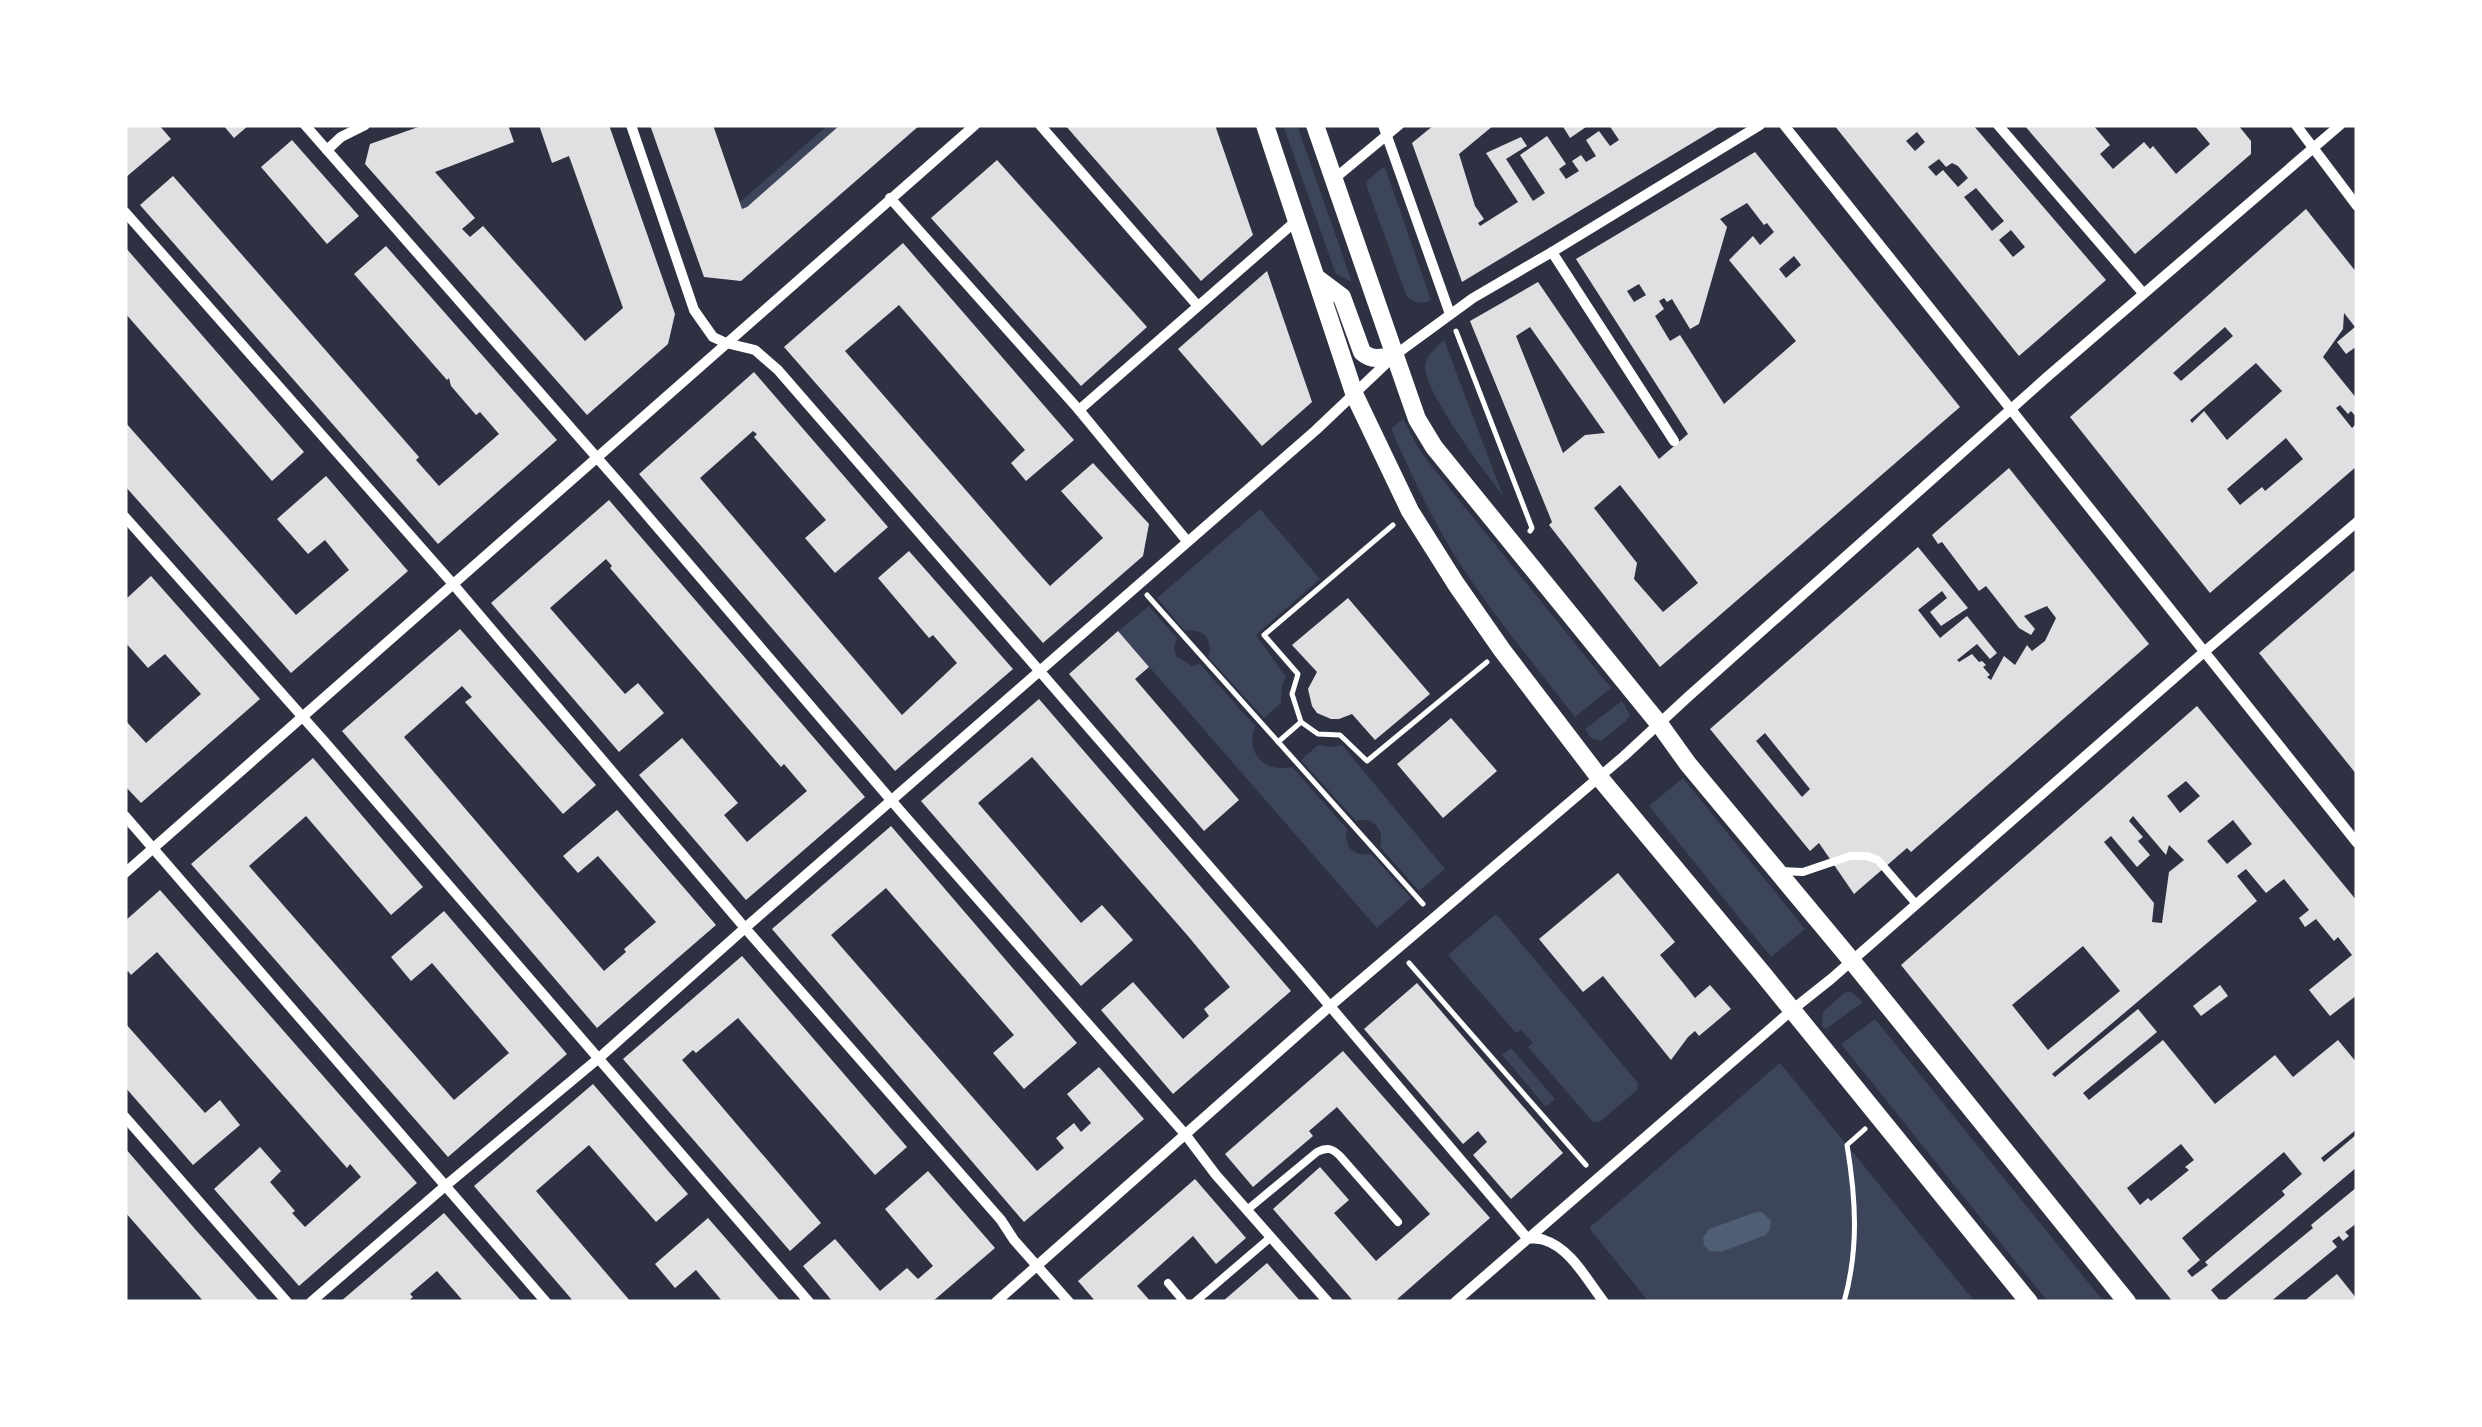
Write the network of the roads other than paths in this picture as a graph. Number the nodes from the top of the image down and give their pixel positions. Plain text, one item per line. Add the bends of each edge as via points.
1 (305, 125) edge
2 (365, 125) edge
3 (631, 125) edge
4 (975, 125) edge
5 (1040, 125) edge
6 (1265, 125) edge
7 (1315, 125) edge
8 (1399, 125) edge
9 (1760, 125) edge
10 (1784, 125) edge
11 (1998, 125) edge
12 (2296, 125) edge
13 (2340, 125) edge
14 (1385, 130) edge
15 (2314, 148) junction
16 (327, 150) junction
17 (1334, 179) junction
18 (890, 198) junction
19 (2357, 206) edge
20 (125, 212) edge
21 (1298, 219) junction
22 (1552, 252) junction
23 (1318, 278) junction
24 (2143, 293) junction
25 (1197, 305) junction
26 (1450, 314) junction
27 (726, 343) junction
28 (1395, 356) junction
29 (1356, 396) junction
30 (1079, 410) junction
31 (2011, 410) junction
32 (1674, 441) dead end
33 (596, 456) junction
34 (125, 517) edge
35 (2357, 522) edge
36 (1188, 540) junction
37 (453, 584) junction
38 (2204, 652) junction
39 (1040, 673) junction
40 (302, 716) junction
41 (1660, 724) junction
42 (1599, 777) junction
43 (892, 801) junction
44 (125, 816) edge
45 (2357, 843) edge
46 (153, 849) junction
47 (1775, 870) junction
48 (125, 873) edge
49 (1916, 904) junction
50 (744, 928) junction
51 (1852, 960) junction
52 (1329, 1007) junction
53 (1792, 1010) junction
54 (599, 1058) junction
55 (125, 1117) edge
56 (1185, 1134) junction
57 (444, 1187) junction
58 (1247, 1210) junction
59 (1398, 1222) dead end
60 (1271, 1237) junction
61 (1527, 1238) junction
62 (1038, 1267) junction
63 (1168, 1283) dead end
64 (287, 1302) edge
65 (311, 1302) edge
66 (546, 1302) edge
67 (809, 1302) edge
68 (996, 1302) edge
69 (1069, 1302) edge
70 (1184, 1302) edge
71 (1196, 1302) edge
72 (1328, 1302) edge
73 (1455, 1302) edge
74 (1604, 1302) edge
75 (2029, 1302) edge
76 (2127, 1302) edge

1 - 16 street
2 - 16 street
3 - 27 street via 694,310
4 - 18 street
5 - 25 street
6 - 21 street
7 - 17 street
8 - 14 street
9 - 22 street
10 - 31 street
11 - 24 street
12 - 15 street
13 - 15 street
14 - 17 street
14 - 26 street
15 - 19 street
15 - 24 street
16 - 33 street
17 - 28 street
18 - 27 street
18 - 30 street
20 - 37 street
21 - 23 street
21 - 25 street
22 - 26 street
22 - 32 street
23 - 28 street via 1342,297 1362,352 1368,358
23 - 29 street
24 - 31 street
25 - 30 street
26 - 28 street
27 - 33 street
27 - 39 street via 755,350 778,370
28 - 29 street
28 - 41 street via 1434,447
29 - 36 street
29 - 42 street via 1410,511 1456,584
30 - 36 street
31 - 38 street
31 - 41 street
33 - 37 street
33 - 43 street
34 - 40 street
35 - 38 street
36 - 39 street
37 - 40 street
37 - 50 street
38 - 45 street
38 - 49 street
39 - 43 street
39 - 52 street
40 - 46 street
40 - 54 street
41 - 42 street
41 - 47 street
42 - 52 street
42 - 53 street
43 - 50 street
43 - 56 street
44 - 46 street
46 - 48 street
46 - 57 street
47 - 49 lane via 1803,872 1867,856
47 - 51 street
49 - 51 street
50 - 54 street
50 - 62 street
51 - 53 street
51 - 76 street
52 - 56 street
52 - 61 street
53 - 61 street
53 - 75 street
54 - 57 street
54 - 67 street
55 - 64 street
56 - 58 street
56 - 62 street
57 - 65 street
57 - 66 street
58 - 59 lane via 1326,1148
58 - 60 street
60 - 71 lane
60 - 72 street
61 - 73 street
61 - 74 street via 1560,1248
62 - 68 street
62 - 69 street
63 - 70 lane

